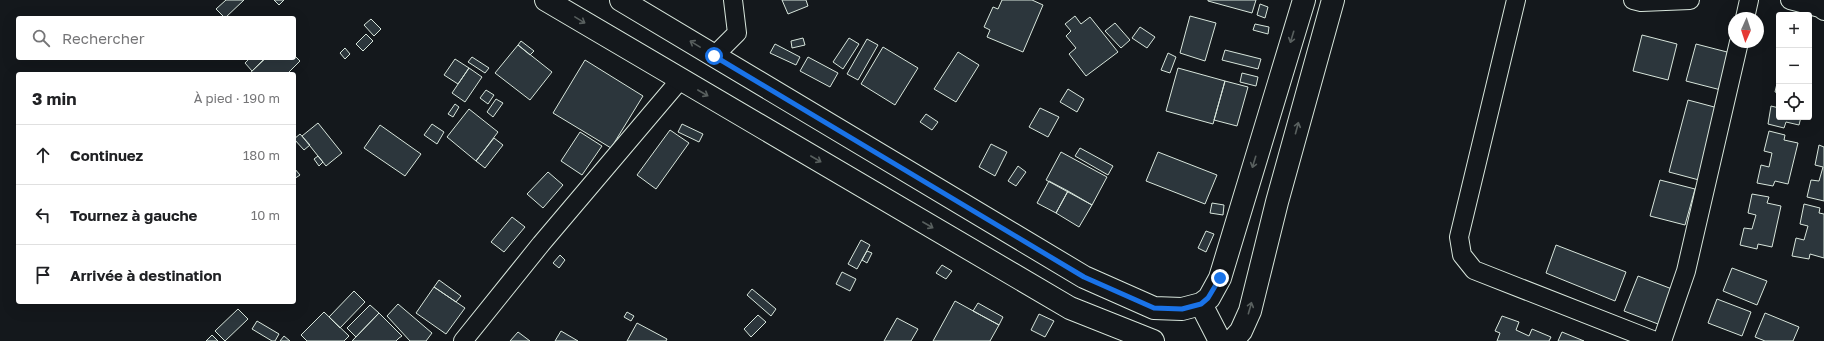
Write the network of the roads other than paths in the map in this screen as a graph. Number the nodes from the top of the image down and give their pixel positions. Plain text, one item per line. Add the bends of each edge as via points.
1 (546, 0) edge
2 (621, 0) edge
3 (733, 0) edge
4 (1304, 0) edge
5 (1333, 0) edge
6 (1516, 0) edge
7 (1633, 0) edge
8 (1690, 0) edge
9 (1749, 0) edge
10 (1790, 0) edge
11 (1824, 11) edge
12 (1746, 12) edge
13 (1738, 48) edge
14 (714, 56) junction
15 (680, 80) junction
16 (1201, 304) junction
17 (463, 341) edge
18 (1153, 341) edge
19 (1220, 341) edge
20 (1232, 341) edge
21 (1655, 341) edge
22 (1662, 341) edge

1 -> 15 street
14 -> 2 street
3 - 14 street via 737,33
4 -> 16 street via 1220,278 1208,298
20 -> 5 street via 1242,330 1250,311 1277,202
6 - 21 street via 1460,237 1462,255 1474,270
7 - 8 street
9 - 12 street
10 - 11 street
13 - 22 street via 1686,271
14 - 16 street via 1084,277 1154,308 1182,309
15 - 17 street via 541,244
15 -> 18 street via 1070,308
16 - 19 street

